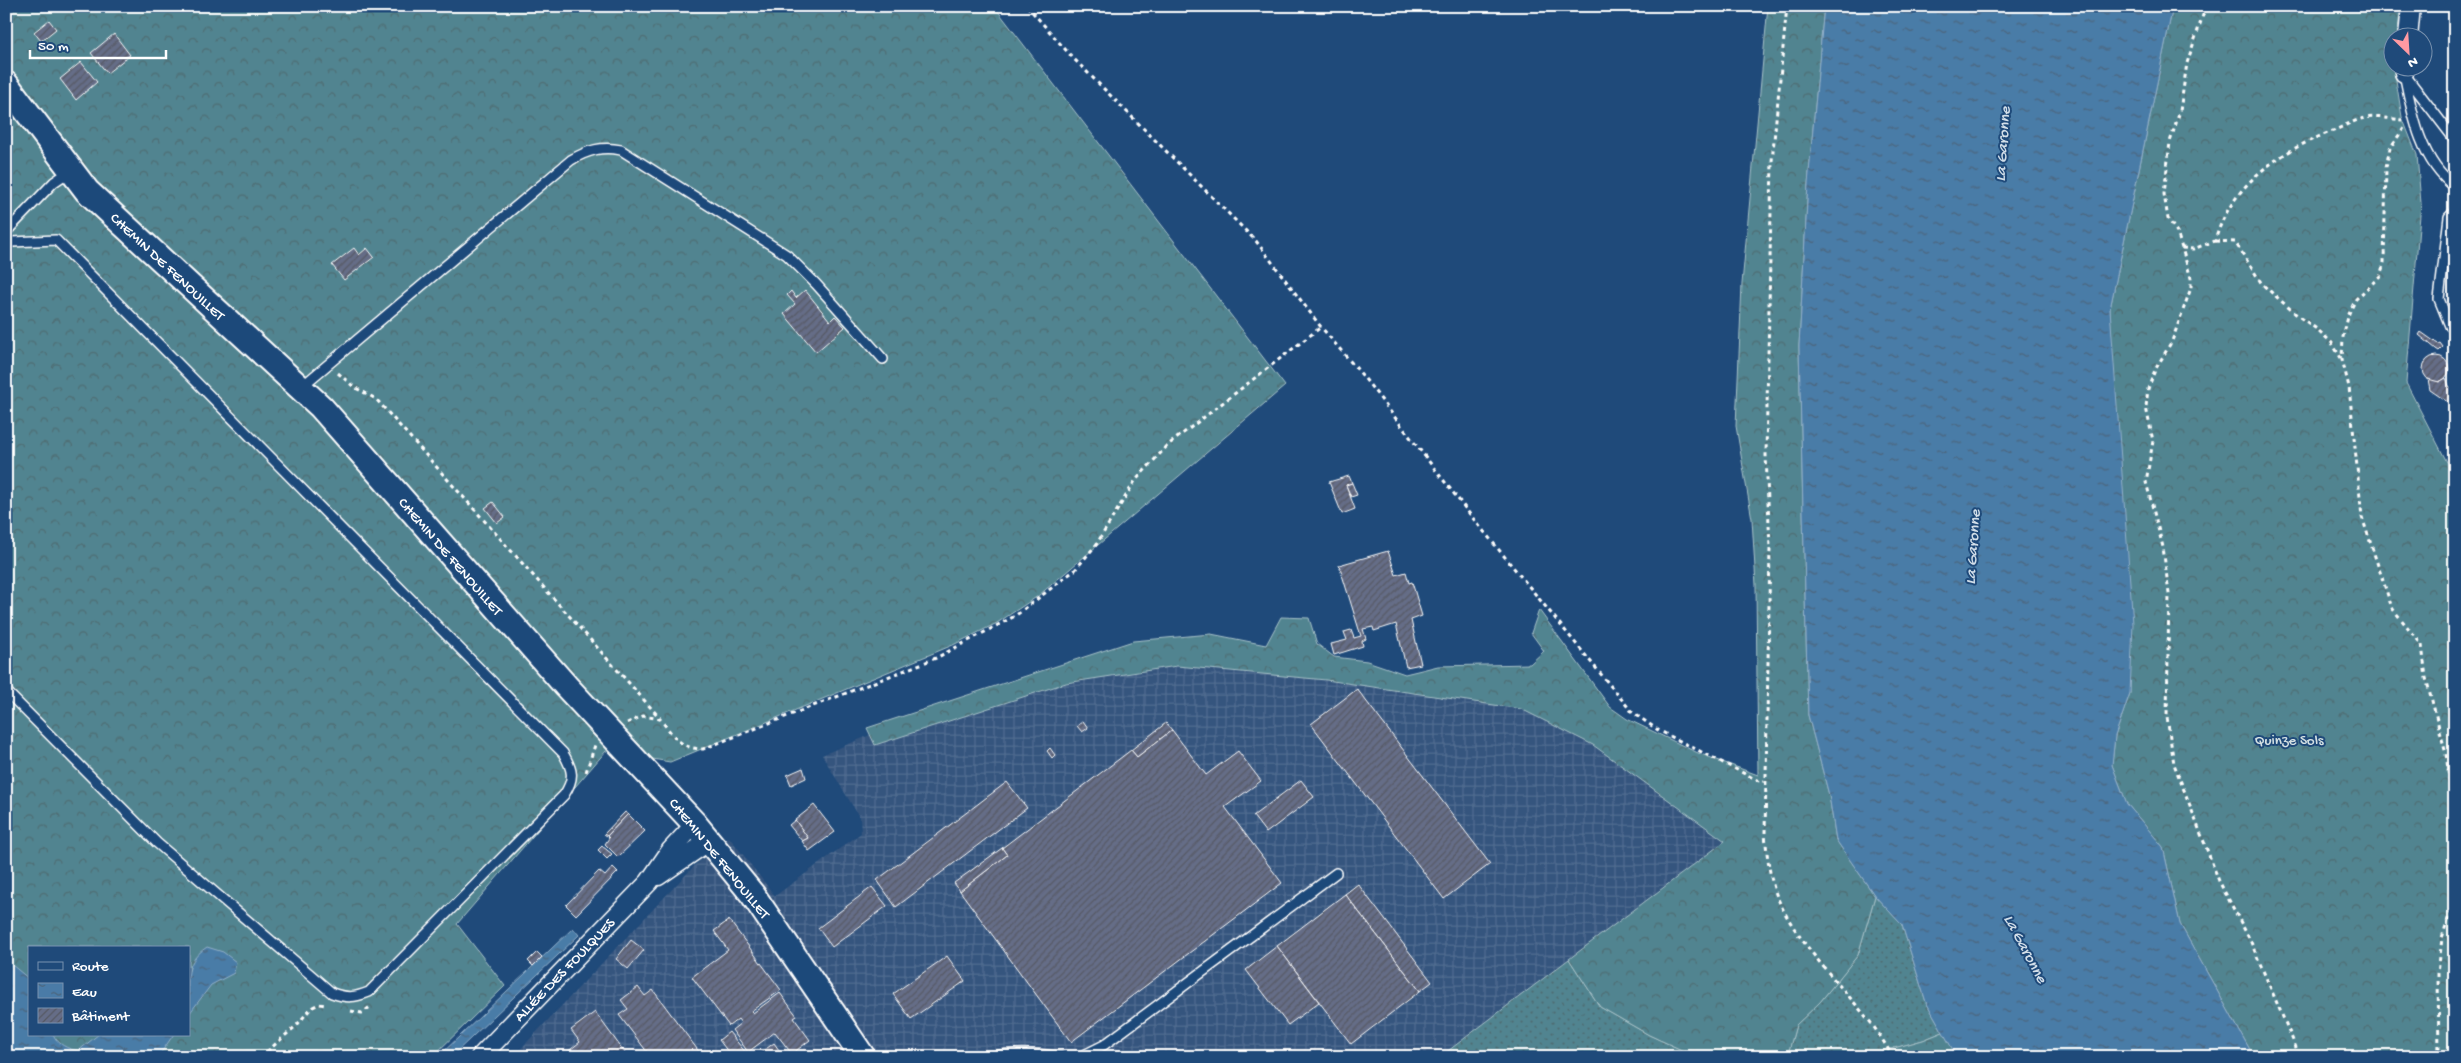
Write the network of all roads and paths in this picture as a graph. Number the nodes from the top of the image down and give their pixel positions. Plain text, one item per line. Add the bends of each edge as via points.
1 (1028, 6) edge
2 (1787, 6) edge
3 (2206, 6) edge
4 (2411, 6) edge
5 (2409, 28) edge
6 (2406, 78) edge
7 (2410, 78) edge
8 (6, 84) edge
9 (2414, 120) junction
10 (2455, 140) edge
11 (70, 171) junction
12 (2455, 186) edge
13 (2455, 210) edge
14 (6, 232) edge
15 (2215, 241) junction
16 (6, 245) edge
17 (2182, 248) junction
18 (1320, 327) junction
19 (2455, 330) edge
20 (2342, 359) junction
21 (883, 360) dead end
22 (328, 364) junction
23 (299, 388) junction
24 (6, 691) edge
25 (660, 719) junction
26 (620, 726) dead end
27 (1764, 781) junction
28 (2455, 823) edge
29 (702, 832) junction
30 (1336, 873) dead end
31 (2455, 897) edge
32 (480, 1057) edge
33 (863, 1057) edge
34 (989, 1057) edge
35 (1060, 1057) edge
36 (1080, 1057) edge
37 (1893, 1057) edge
38 (2300, 1057) edge
39 (2439, 1057) edge

1 - 18 path via 1073,58 1256,241
2 - 27 path via 1772,161 1766,455 1770,548
3 - 17 path via 2186,63 2180,112 2170,142 2164,194 2168,219
4 - 5 street
6 - 9 lane
7 - 10 lane
8 - 11 street, CHEMIN DE FENOUILLET
9 - 12 lane via 2424,147 2443,178
9 - 15 path via 2365,118 2307,140 2260,170 2243,186 2228,207
9 - 20 path via 2407,124 2390,148 2386,167 2384,263 2380,276 2356,299 2349,312
11 - 14 lane via 54,182
11 - 23 street, CHEMIN DE FENOUILLET
13 - 19 lane via 2449,217 2439,299 2450,326
15 - 17 path via 2193,249
15 - 20 path via 2235,242 2262,284 2332,343
16 - 24 lane via 56,240 563,753 572,768 571,784 564,795 369,992 345,998 332,993 157,843
17 - 38 path via 2191,288 2172,341 2155,370 2146,407 2153,441 2146,482 2163,547 2169,594 2168,726 2174,764 2219,882 2250,940
18 - 25 path via 1168,445 1135,481 1096,544 1075,570 1015,616 936,658 703,749 682,745
18 - 27 path via 1632,712 1658,730 1758,781
20 - 28 path via 2349,387 2362,517 2392,608 2422,645 2426,678 2446,754
21 - 22 lane via 787,255 621,150 607,147 588,151 572,160
22 - 23 lane
22 - 25 path via 354,387 376,399
23 - 29 street, CHEMIN DE FENOUILLET via 320,407 566,686
25 - 26 path via 642,716
27 - 37 path via 1765,834 1777,895 1827,971 1868,1020
29 - 32 street, ALLÉE DES FOULQUES via 671,850 649,882
29 - 33 street, CHEMIN DE FENOUILLET via 753,895
30 - 36 lane via 1112,1039
31 - 39 path via 2442,938 2438,974
34 - 35 lane via 1035,1053

